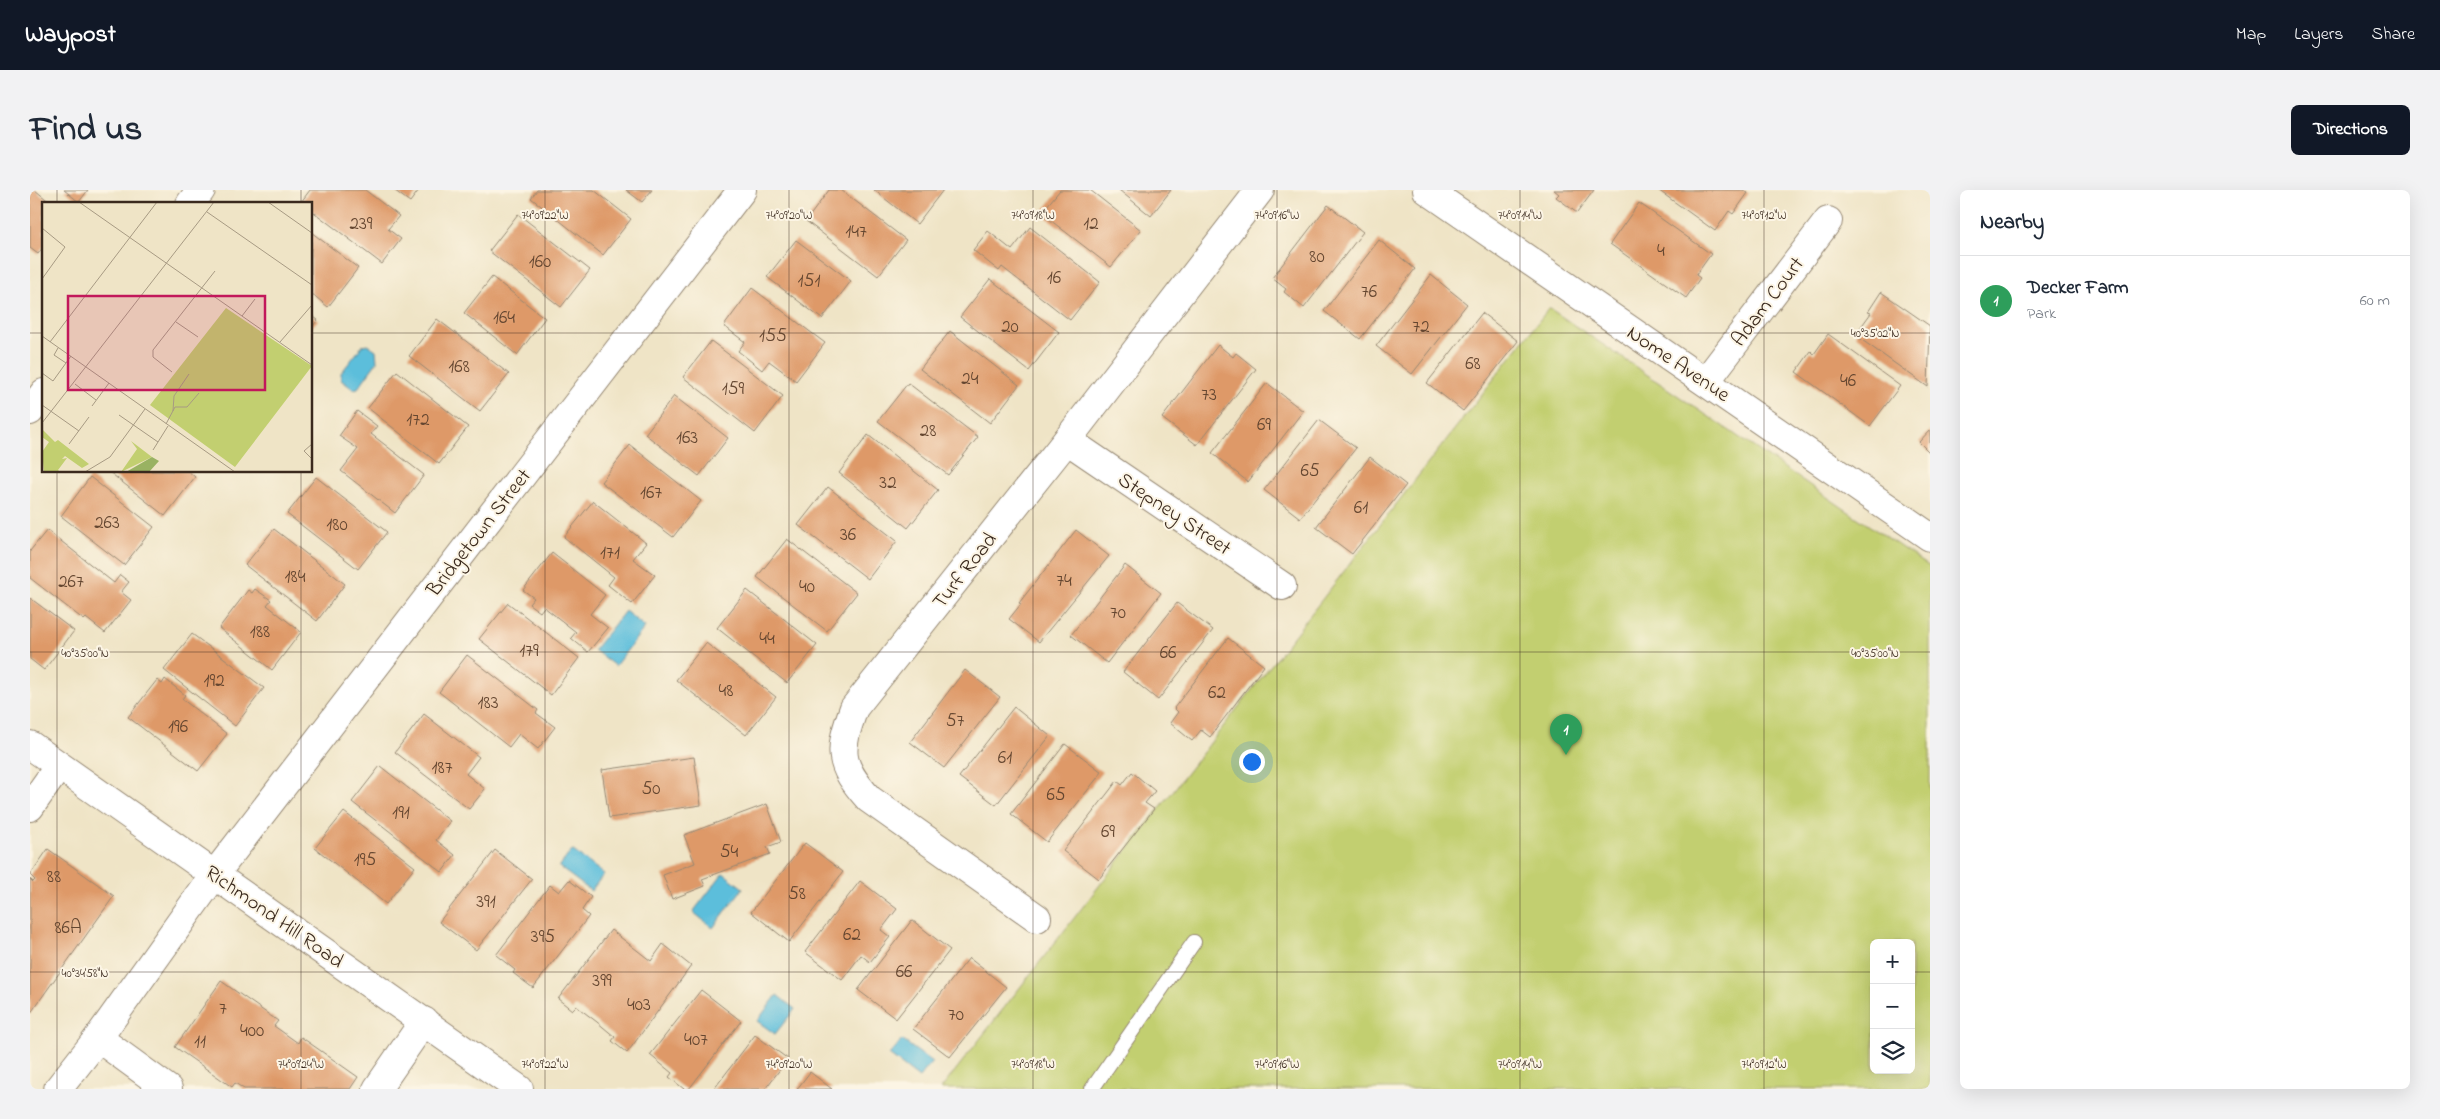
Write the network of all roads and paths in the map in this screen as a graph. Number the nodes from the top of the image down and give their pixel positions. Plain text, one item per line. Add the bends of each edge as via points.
1 (201, 190) edge
2 (742, 190) edge
3 (1260, 190) edge
4 (1427, 190) edge
5 (192, 202) edge
6 (1828, 221) dead end
7 (1706, 381) junction
8 (42, 396) edge
9 (30, 411) edge
10 (1067, 440) junction
11 (1930, 537) edge
12 (1282, 586) dead end
13 (30, 745) edge
14 (59, 766) junction
15 (30, 807) edge
16 (215, 874) junction
17 (1036, 918) dead end
18 (1194, 942) dead end
19 (424, 1021) junction
20 (98, 1038) junction
21 (58, 1089) edge
22 (168, 1089) edge
23 (377, 1089) edge
24 (519, 1089) edge
25 (1092, 1089) edge

1 - 5 street
2 - 16 street, Bridgetown Street
3 - 10 street, Turf Road
4 - 7 street, Nome Avenue
6 - 7 street, Adam Court
7 - 11 street, Nome Avenue
8 - 9 street
10 - 12 street, Stepney Street
10 - 17 street, Turf Road via 854,708 845,734 842,757 852,780 869,800
13 - 14 street, Richmond Hill Road
14 - 15 street
14 - 16 street, Richmond Hill Road
16 - 19 street, Richmond Hill Road
16 - 20 street, Bridgetown Street
18 - 25 lane
19 - 23 street
19 - 24 street, Richmond Hill Road
20 - 21 street, Bridgetown Street
20 - 22 street

